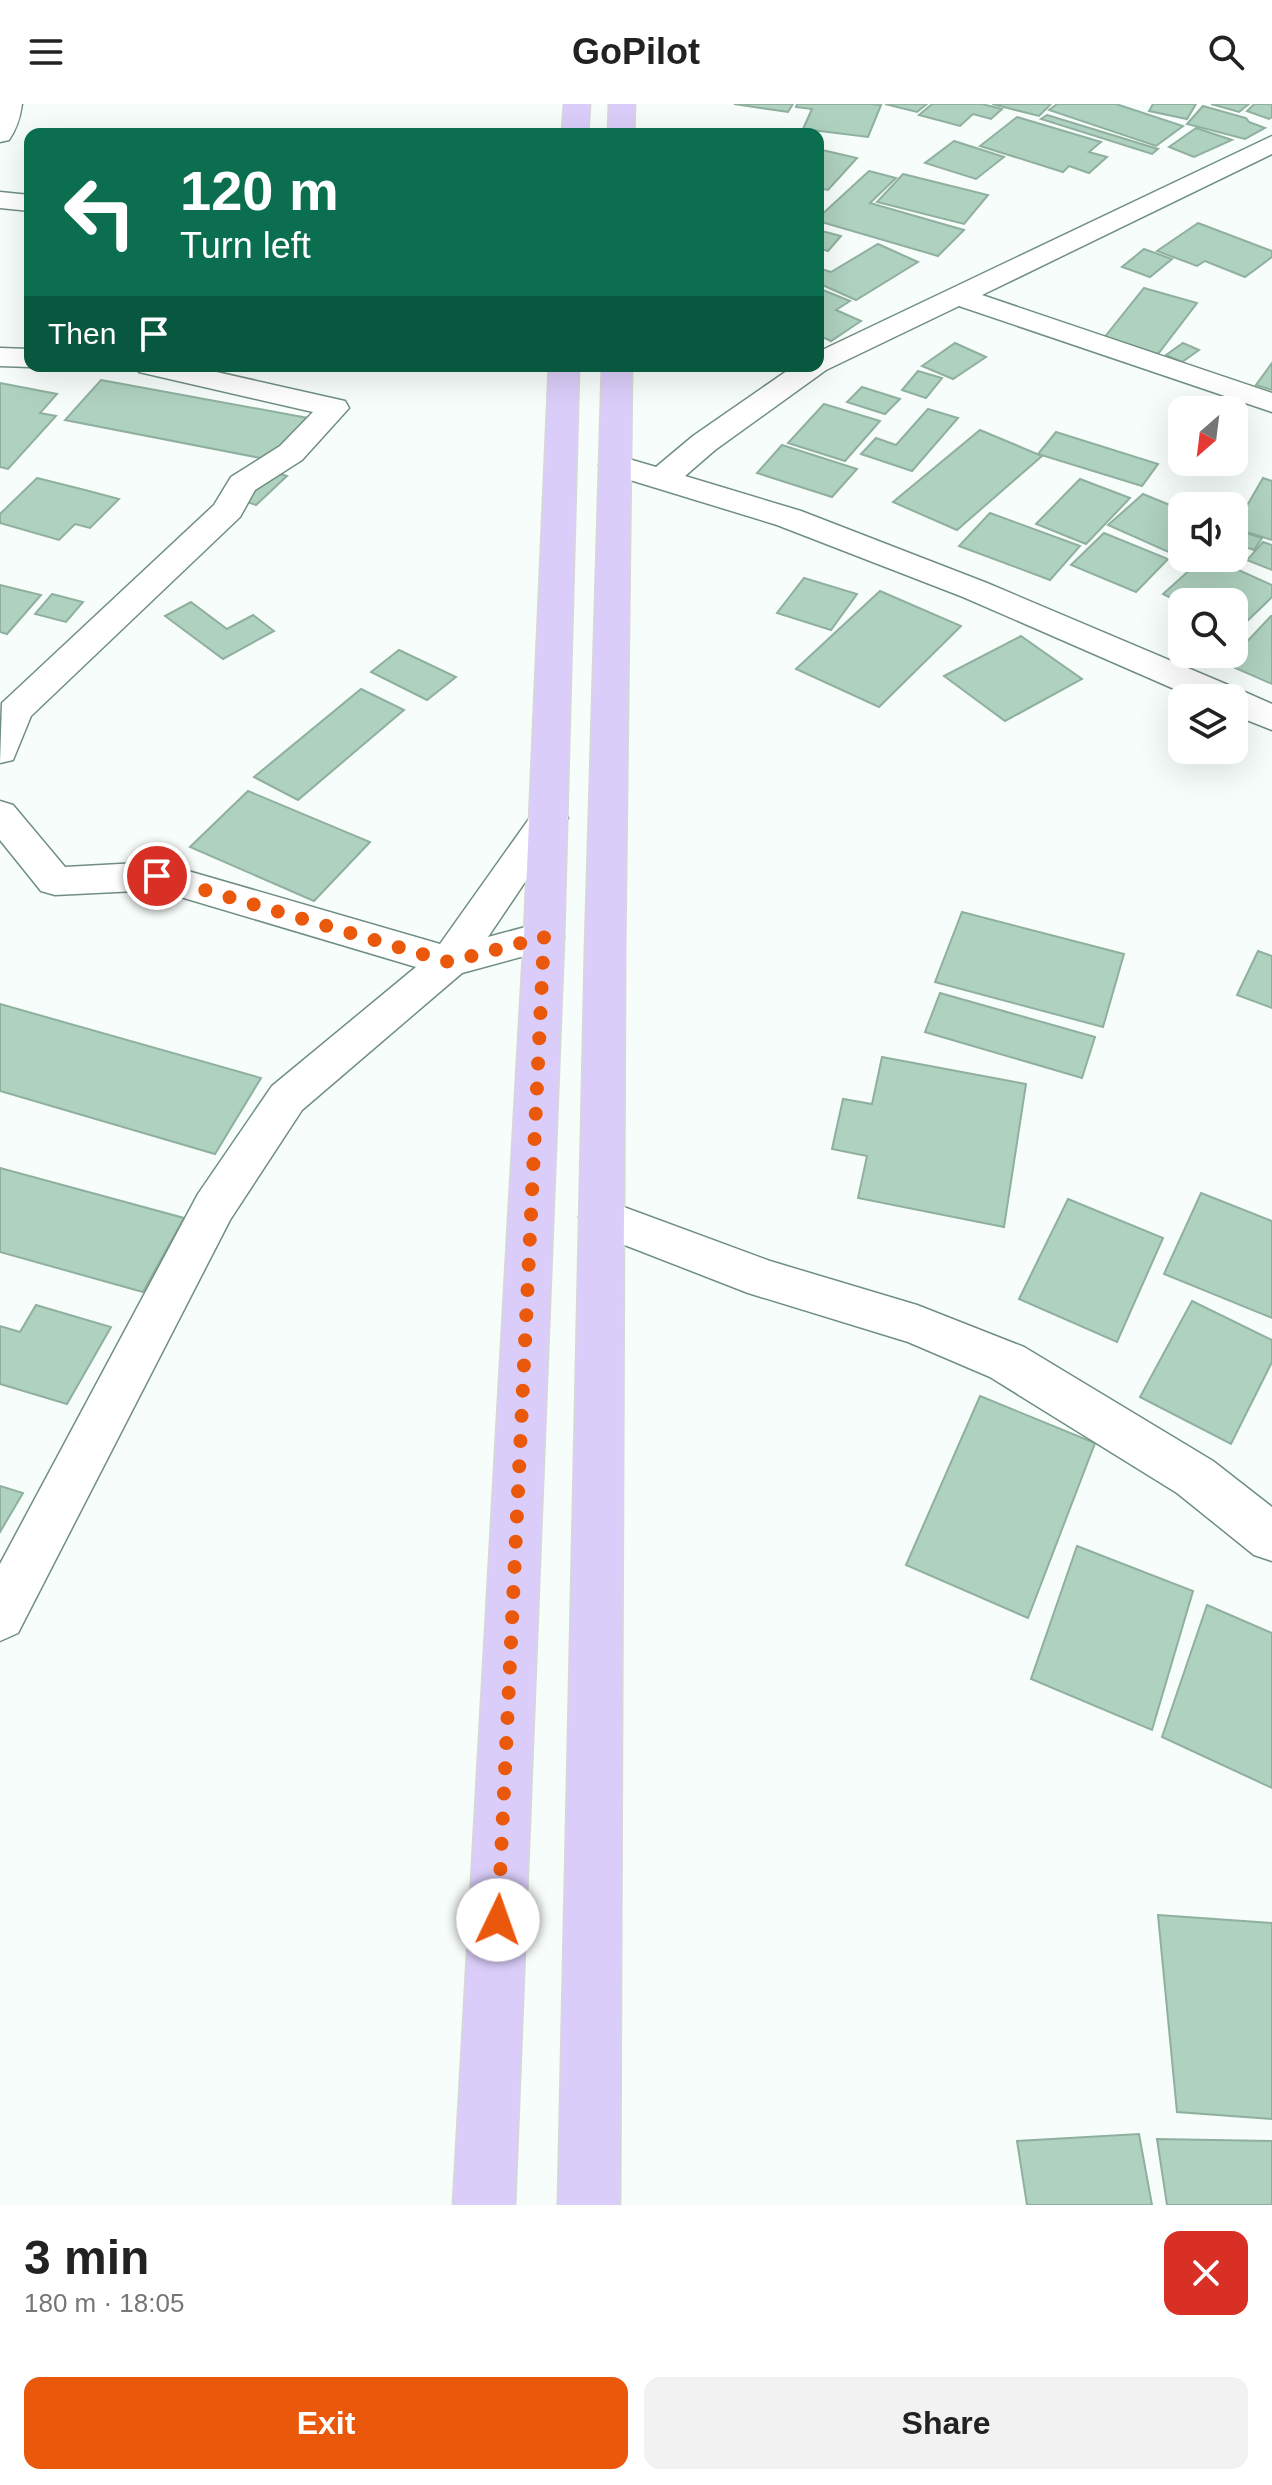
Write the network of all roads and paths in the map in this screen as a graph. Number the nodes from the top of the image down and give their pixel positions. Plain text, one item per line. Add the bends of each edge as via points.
1 (9, 104) edge
2 (577, 104) edge
3 (622, 104) edge
4 (575, 128) edge
5 (621, 128) edge
6 (0, 134) edge
7 (1272, 144) edge
8 (0, 200) edge
9 (24, 202) edge
10 (955, 295) junction
11 (0, 357) edge
12 (24, 358) edge
13 (824, 361) edge
14 (176, 372) edge
15 (564, 372) edge
16 (617, 372) edge
17 (806, 372) edge
18 (1272, 403) edge
19 (615, 465) junction
20 (662, 479) junction
21 (1194, 684) edge
22 (1248, 707) edge
23 (1272, 718) edge
24 (0, 751) edge
25 (1, 804) edge
26 (549, 818) junction
27 (544, 937) junction
28 (449, 962) junction
29 (602, 1217) junction
30 (1272, 1538) edge
31 (0, 1616) edge
32 (484, 2205) edge
33 (589, 2205) edge

1 - 6 street
2 - 4 main road
3 - 5 main road
7 - 10 street
8 - 9 street
10 - 13 street
10 - 18 street
11 - 12 street
14 - 24 street via 334,408 291,453 242,484 228,510 15,711
15 - 26 main road
16 - 19 main road
17 - 20 street
19 - 20 street
19 - 29 main road
20 - 21 street via 789,518
22 - 23 street
25 - 28 street via 55,881 157,876
26 - 27 main road
26 - 28 street
27 - 28 street
27 - 32 main road
28 - 31 street via 287,1098 214,1207
29 - 30 street via 764,1279 917,1325 1007,1362 1195,1477
29 - 33 main road

